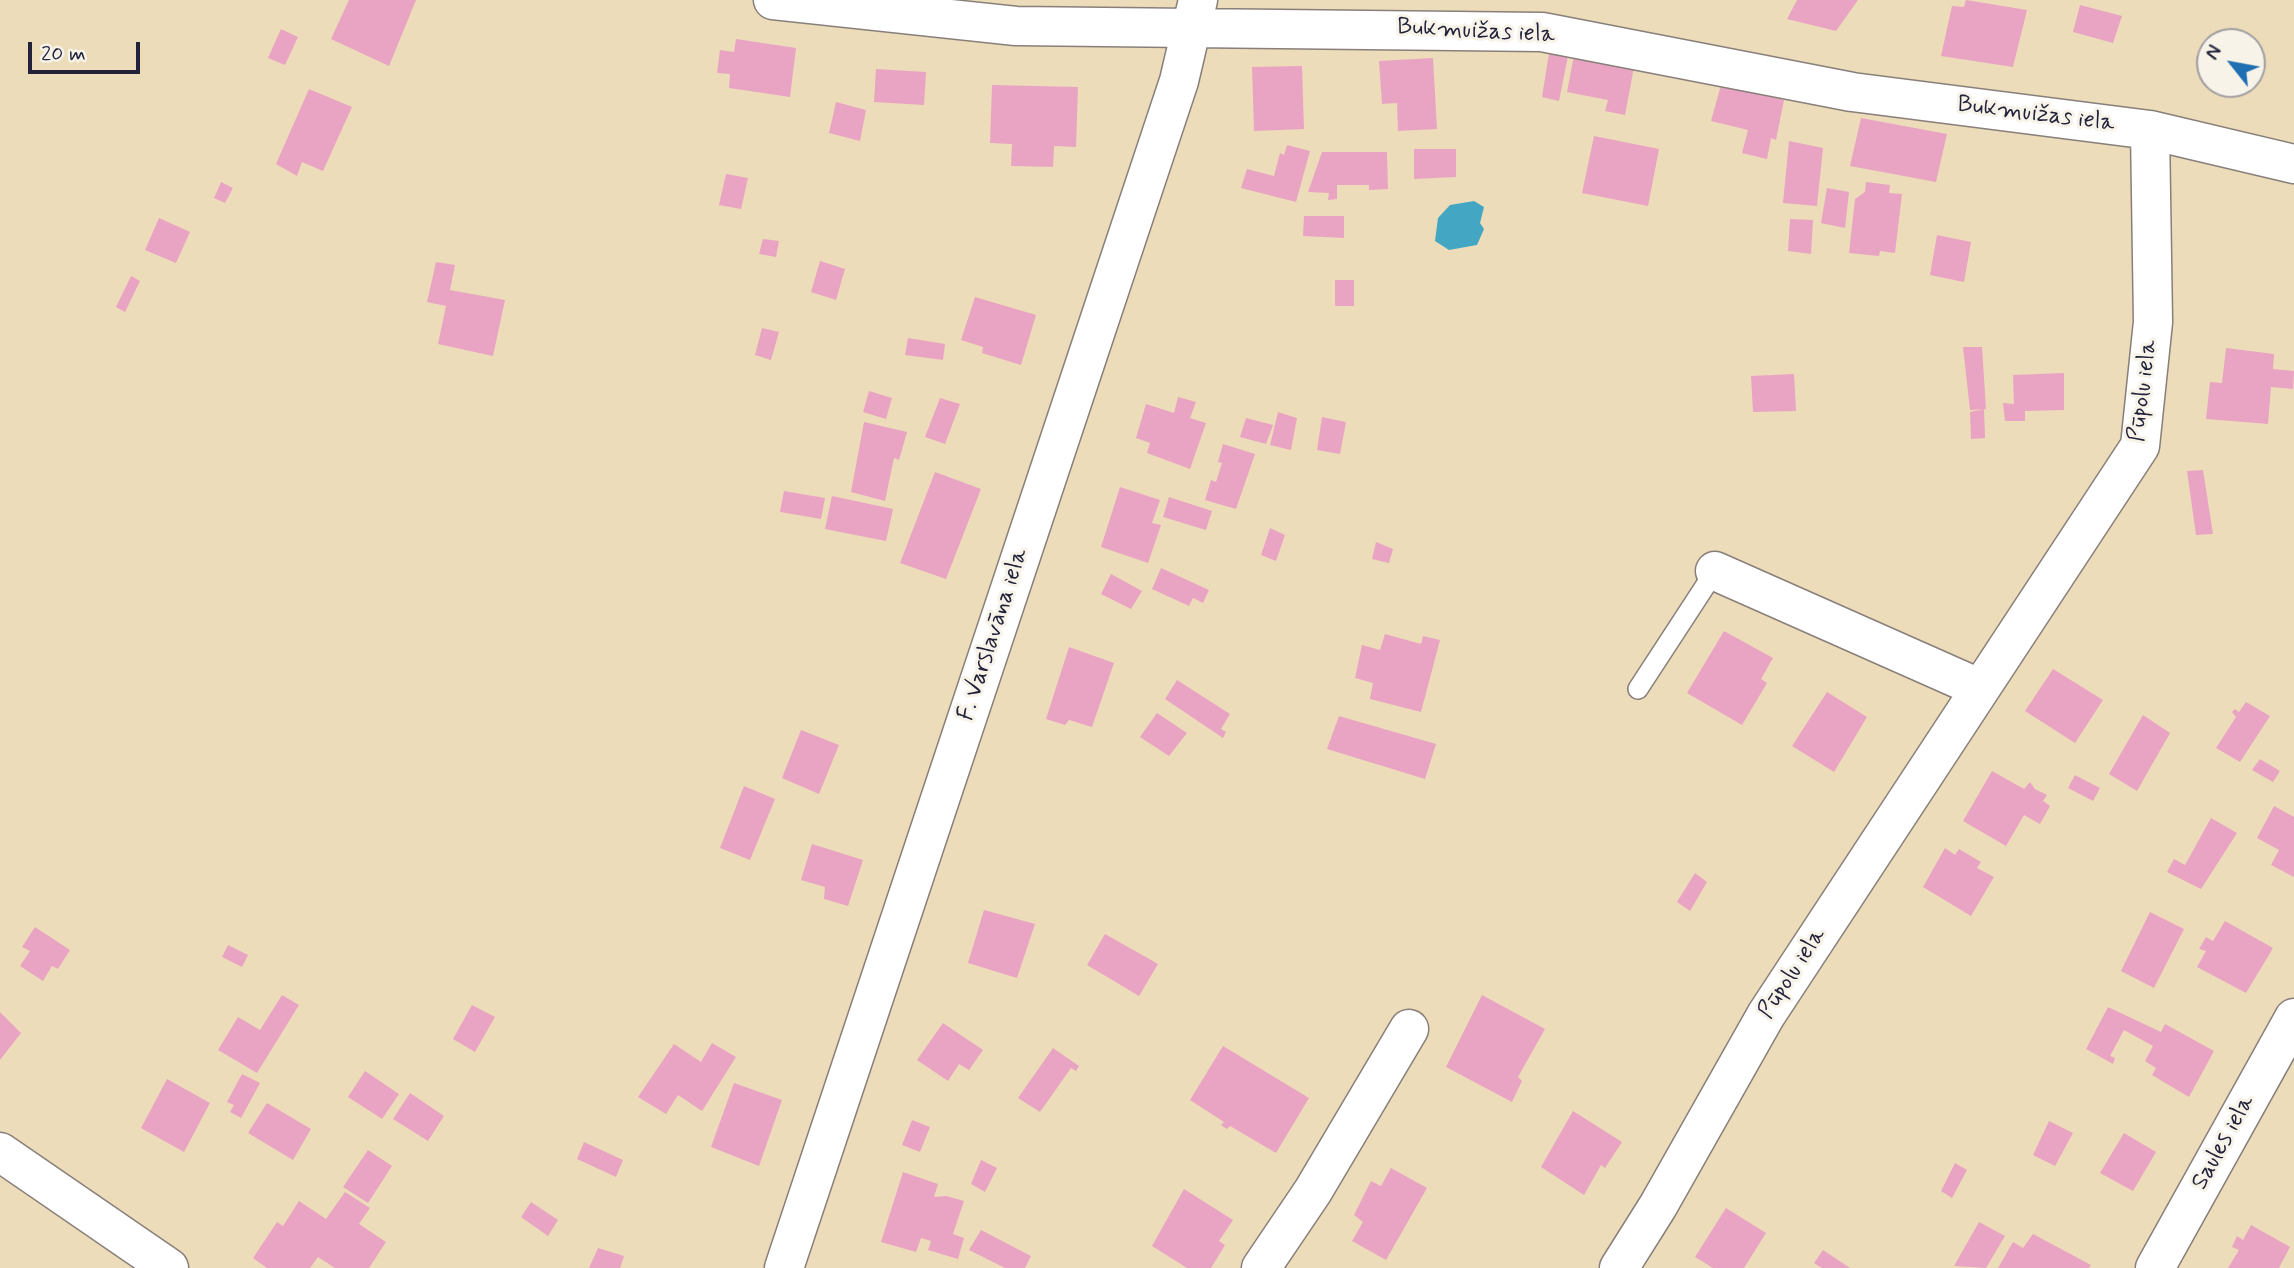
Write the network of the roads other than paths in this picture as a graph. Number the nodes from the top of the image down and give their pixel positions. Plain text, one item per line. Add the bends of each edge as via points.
1 (773, 0) edge
2 (1195, 14) edge
3 (2150, 130) junction
4 (2294, 164) edge
5 (1715, 570) joint
6 (1979, 688) junction
7 (1638, 689) dead end
8 (2294, 1018) edge
9 (1409, 1029) dead end
10 (0, 1152) edge
11 (169, 1268) edge
12 (784, 1268) edge
13 (1261, 1268) edge
14 (1619, 1268) edge
15 (2155, 1268) edge

1 - 2 street, Bukmuižas iela via 1016,26
2 - 3 street, Bukmuižas iela via 1542,32 1852,92
2 - 12 street, F. Varslavāna iela via 1179,81
3 - 4 street, Bukmuižas iela
3 - 6 street, Pūpolu iela via 2152,322 2140,446
5 - 6 street
5 - 7 lane
6 - 14 street, Pūpolu iela via 1766,1015
8 - 15 street, Saules iela
9 - 13 street via 1313,1191
10 - 11 street

